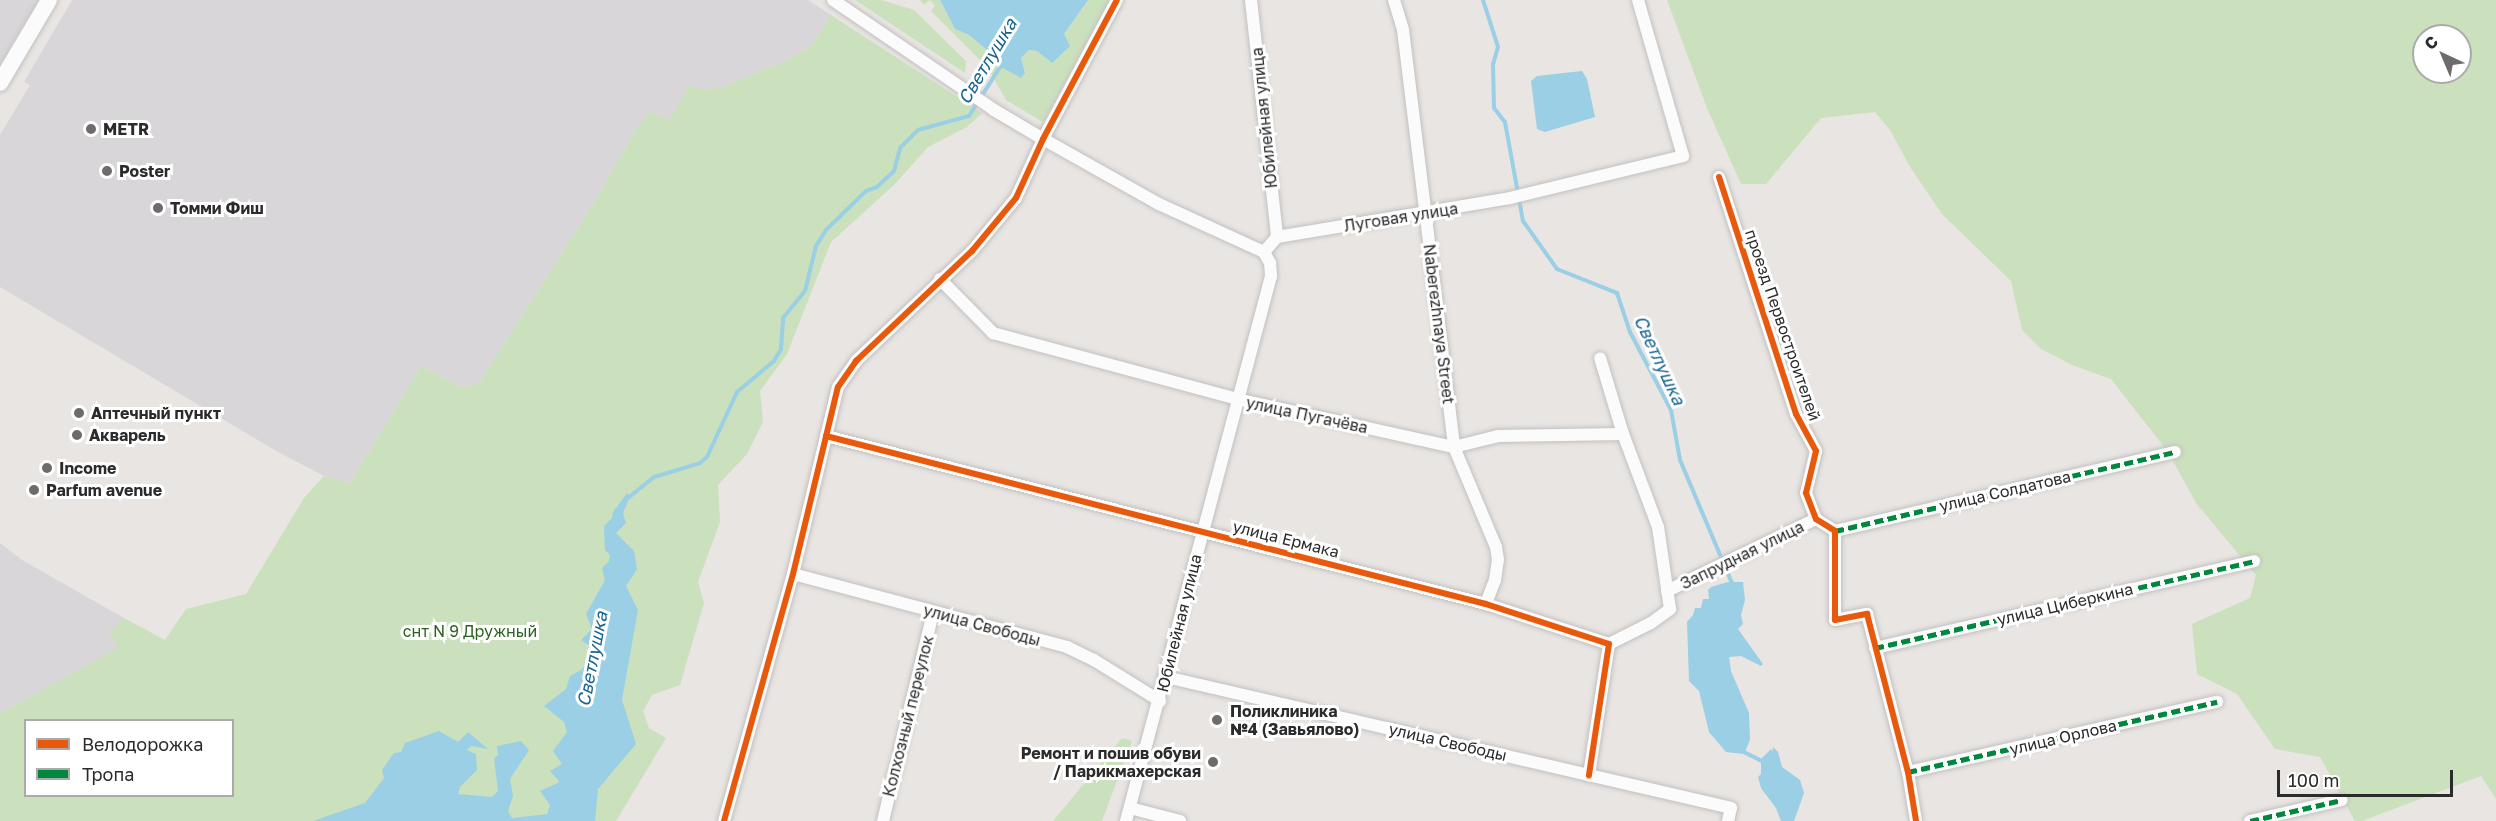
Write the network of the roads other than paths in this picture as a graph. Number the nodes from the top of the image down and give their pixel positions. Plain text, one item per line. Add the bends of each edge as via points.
1 (49, 0) edge
2 (833, 0) edge
3 (1117, 0) edge
4 (1251, 0) edge
5 (1394, 0) edge
6 (1638, 0) edge
7 (0, 83) edge
8 (1043, 139) junction
9 (1719, 177) dead end
10 (1425, 214) junction
11 (1277, 237) junction
12 (1264, 252) junction
13 (940, 279) junction
14 (1600, 358) dead end
15 (1237, 399) junction
16 (1623, 434) junction
17 (826, 436) junction
18 (1454, 447) junction
19 (2175, 452) dead end
20 (1816, 519) junction
21 (1202, 531) junction
22 (1835, 531) junction
23 (2254, 561) dead end
24 (793, 574) junction
25 (1667, 591) junction
26 (1486, 604) junction
27 (933, 612) junction
28 (1609, 644) junction
29 (1875, 648) junction
30 (1166, 677) junction
31 (1160, 701) junction
32 (2217, 702) dead end
33 (1908, 772) junction
34 (1589, 775) junction
35 (2342, 800) dead end
36 (1130, 808) junction
37 (724, 821) edge
38 (883, 821) edge
39 (1126, 821) edge
40 (1180, 821) edge
41 (1728, 821) edge
42 (1916, 821) edge
43 (2250, 821) edge

1 - 7 main road
2 - 8 street
3 - 8 street
4 - 11 street, Юбилейная улица
5 - 10 street, Naberezhnaya Street via 1403,30
6 - 10 street, Луговая улица via 1683,156 1510,198
8 - 12 street via 1159,204
8 - 13 street via 1016,198 972,252
9 - 20 street, проезд Первостроителей via 1796,414 1816,452 1806,493
10 - 11 street, Луговая улица
10 - 18 street, Naberezhnaya Street
11 - 12 street
12 - 15 street, Юбилейная улица via 1271,276
13 - 15 street, улица Пугачёва via 993,333
13 - 17 street via 856,362 838,387
14 - 16 street
15 - 18 street, улица Пугачёва
15 - 21 street, Юбилейная улица
16 - 18 street, улица Пугачёва via 1498,436
16 - 25 street via 1658,527
17 - 21 street, улица Ермака
17 - 24 street
18 - 26 street, Naberezhnaya Street via 1496,547 1495,580
19 - 22 street, улица Солдатова
20 - 22 street
20 - 25 street, Запрудная улица
21 - 26 street, улица Ермака
21 - 30 street, Юбилейная улица
22 - 29 street via 1835,620 1867,614
23 - 29 street, улица Циберкина
24 - 27 street, улица Свободы
24 - 37 street
25 - 28 street via 1670,609
26 - 28 street, улица Ермака
27 - 31 street, улица Свободы via 1067,647
27 - 38 street, Колхозный переулок
28 - 34 street
29 - 33 street
30 - 31 street, Юбилейная улица
30 - 34 street, улица Свободы
31 - 36 street, Юбилейная улица
32 - 33 street, улица Орлова
33 - 42 street
34 - 41 street, улица Свободы via 1731,808
35 - 43 street
36 - 39 street, Юбилейная улица
36 - 40 street

